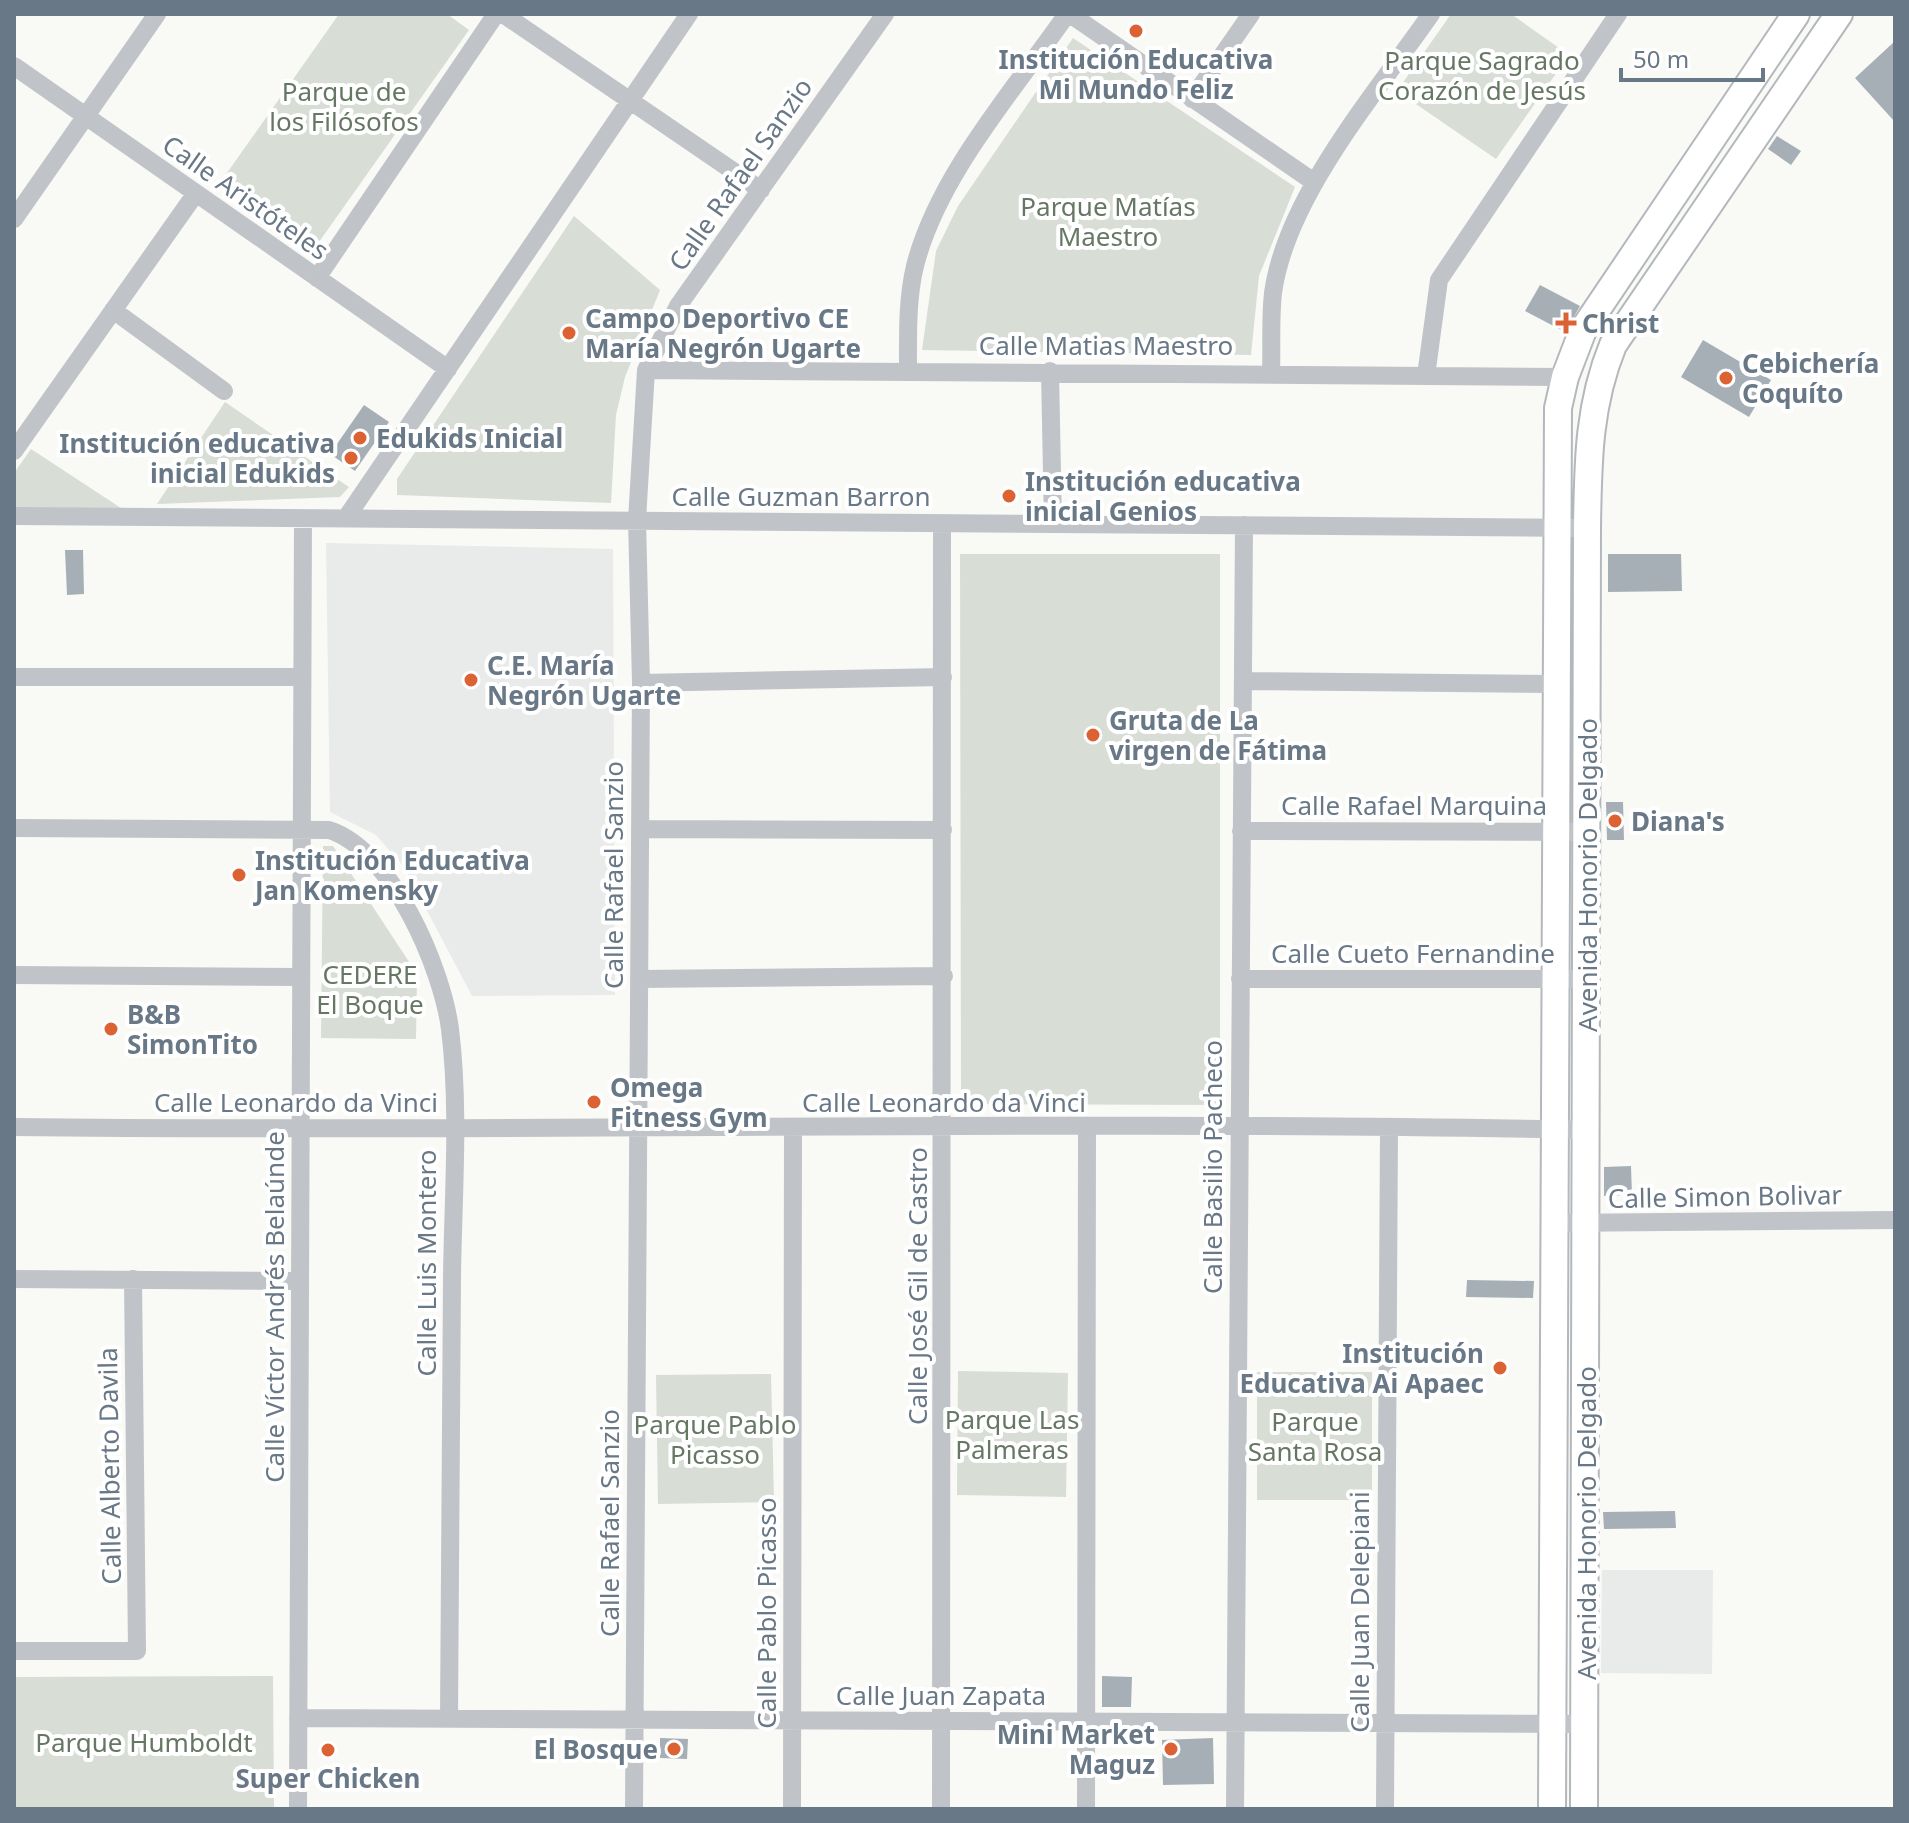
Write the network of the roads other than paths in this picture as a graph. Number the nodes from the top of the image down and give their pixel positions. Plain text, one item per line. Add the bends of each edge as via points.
1 (157, 14) edge
2 (496, 14) edge
3 (503, 14) edge
4 (525, 14) edge
5 (689, 14) edge
6 (885, 14) edge
7 (1069, 14) edge
8 (1251, 14) edge
9 (1431, 14) edge
10 (1618, 14) edge
11 (1796, 14) edge
12 (1839, 14) edge
13 (14, 66) edge
14 (1192, 99) junction
15 (629, 100) junction
16 (86, 116) junction
17 (1314, 182) junction
18 (761, 190) junction
19 (196, 193) junction
20 (14, 219) edge
21 (317, 278) junction
22 (113, 310) junction
23 (448, 369) junction
24 (646, 370) junction
25 (908, 370) junction
26 (1050, 371) junction
27 (1271, 372) junction
28 (1426, 376) junction
29 (1565, 377) junction
30 (224, 391) dead end
31 (14, 451) edge
32 (14, 516) edge
33 (303, 518) junction
34 (346, 518) junction
35 (637, 520) junction
36 (942, 523) junction
37 (1053, 524) junction
38 (1244, 525) junction
39 (1556, 528) junction
40 (1587, 528) junction
41 (14, 677) edge
42 (302, 677) junction
43 (943, 677) junction
44 (1243, 681) junction
45 (641, 683) junction
46 (1556, 684) junction
47 (302, 827) junction
48 (14, 828) edge
49 (640, 829) junction
50 (943, 830) junction
51 (1241, 831) junction
52 (1556, 831) junction
53 (1588, 832) junction
54 (14, 975) edge
55 (944, 976) junction
56 (301, 977) junction
57 (639, 979) junction
58 (1240, 979) junction
59 (1554, 979) junction
60 (1587, 979) junction
61 (944, 1126) junction
62 (1238, 1126) junction
63 (14, 1127) edge
64 (453, 1128) junction
65 (793, 1128) junction
66 (1087, 1128) junction
67 (1389, 1128) junction
68 (1555, 1129) junction
69 (300, 1130) junction
70 (638, 1130) junction
71 (1587, 1130) junction
72 (1895, 1220) edge
73 (1555, 1223) junction
74 (1588, 1223) junction
75 (14, 1279) edge
76 (133, 1279) junction
77 (300, 1281) junction
78 (14, 1651) edge
79 (298, 1718) junction
80 (449, 1719) junction
81 (634, 1720) junction
82 (792, 1721) junction
83 (941, 1721) junction
84 (1086, 1722) junction
85 (1235, 1723) junction
86 (1384, 1723) junction
87 (1552, 1724) junction
88 (1584, 1724) junction
89 (298, 1809) edge
90 (634, 1809) edge
91 (792, 1809) edge
92 (941, 1809) edge
93 (1086, 1809) edge
94 (1235, 1809) edge
95 (1385, 1809) edge
96 (1552, 1809) edge
97 (1584, 1809) edge

1 - 16 street
2 - 21 street
3 - 15 street
4 - 15 street via 608,71
5 - 15 street
6 - 18 street, Calle Rafael Sanzio
7 - 14 street
7 - 25 street via 958,170 936,212 915,267 908,310
8 - 14 street
9 - 17 street
10 - 28 street via 1439,280
11 - 29 street, Avenida Honorio Delgado via 1583,330
12 - 40 street, Avenida Honorio Delgado via 1613,345 1591,414
13 - 16 street, Calle Aristóteles
14 - 17 street
15 - 18 street
15 - 23 street
16 - 19 street, Calle Aristóteles
16 - 20 street
17 - 27 street via 1292,229 1273,293
18 - 24 street, Calle Rafael Sanzio via 678,306
19 - 21 street, Calle Aristóteles
19 - 22 street
21 - 23 street, Calle Aristóteles
22 - 30 street
22 - 31 street
23 - 34 street
24 - 25 street, Calle Matias Maestro
24 - 35 street, Calle Rafael Sanzio
25 - 26 street, Calle Matias Maestro
26 - 27 street, Calle Matias Maestro
26 - 37 street
27 - 28 street, Calle Matias Maestro
28 - 29 street, Calle Matias Maestro
29 - 39 street, Avenida Honorio Delgado via 1558,408
32 - 33 street, Calle Guzman Barron
33 - 34 street, Calle Guzman Barron
33 - 42 street, Calle Víctor Andrés Belaúnde
34 - 35 street, Calle Guzman Barron
35 - 36 street, Calle Guzman Barron
35 - 45 street, Calle Rafael Sanzio
36 - 37 street, Calle Guzman Barron
36 - 43 street, Calle José Gil de Castro
37 - 38 street, Calle Guzman Barron
38 - 39 street, Calle Guzman Barron
38 - 44 street, Calle Basilio Pacheco
39 - 40 street, Calle Guzman Barron
39 - 46 street, Avenida Honorio Delgado
40 - 53 street, Avenida Honorio Delgado
41 - 42 street
42 - 47 street, Calle Víctor Andrés Belaúnde
43 - 45 street
43 - 50 street, Calle José Gil de Castro
44 - 46 street
44 - 51 street, Calle Basilio Pacheco
45 - 49 street, Calle Rafael Sanzio
46 - 52 street, Avenida Honorio Delgado
47 - 48 street, Calle Luis Montero
47 - 56 street, Calle Víctor Andrés Belaúnde
47 - 64 street, Calle Luis Montero via 329,830 356,843 410,915 439,977 450,1029
49 - 50 street
49 - 57 street, Calle Rafael Sanzio
50 - 55 street, Calle José Gil de Castro
51 - 52 street, Calle Rafael Marquina
51 - 58 street, Calle Basilio Pacheco
52 - 53 street, Calle Rafael Marquina
52 - 59 street, Avenida Honorio Delgado
53 - 60 street, Avenida Honorio Delgado
54 - 56 street
55 - 57 street
55 - 61 street, Calle José Gil de Castro
56 - 69 street, Calle Víctor Andrés Belaúnde
57 - 70 street, Calle Rafael Sanzio
58 - 59 street, Calle Cueto Fernandine
58 - 62 street, Calle Basilio Pacheco
59 - 60 street, Calle Cueto Fernandine
59 - 68 street, Avenida Honorio Delgado
60 - 71 street, Avenida Honorio Delgado
61 - 65 street, Calle Leonardo da Vinci
61 - 66 street, Calle Leonardo da Vinci
61 - 83 street, Calle José Gil de Castro
62 - 66 street, Calle Leonardo da Vinci
62 - 67 street, Calle Leonardo da Vinci
62 - 85 street, Calle Basilio Pacheco
63 - 69 street, Calle Leonardo da Vinci
64 - 69 street, Calle Leonardo da Vinci
64 - 70 street, Calle Leonardo da Vinci
64 - 80 street, Calle Luis Montero
65 - 70 street, Calle Leonardo da Vinci
65 - 82 street, Calle Pablo Picasso
66 - 84 street
67 - 68 street, Calle Leonardo da Vinci
67 - 86 street, Calle Juan Delepiani
68 - 71 street, Calle Leonardo da Vinci
68 - 73 street, Avenida Honorio Delgado
69 - 77 street, Calle Víctor Andrés Belaúnde
70 - 81 street, Calle Rafael Sanzio
71 - 74 street, Avenida Honorio Delgado
72 - 74 street, Calle Simon Bolivar
73 - 74 street, Calle Simon Bolivar
73 - 87 street, Avenida Honorio Delgado
74 - 88 street, Avenida Honorio Delgado
75 - 76 street
76 - 77 street
76 - 78 street, Calle Alberto Davila via 137,1651
77 - 79 street, Calle Víctor Andrés Belaúnde
79 - 80 street, Calle Juan Zapata
79 - 89 street, Calle Víctor Andrés Belaúnde
80 - 81 street, Calle Juan Zapata
81 - 82 street, Calle Juan Zapata
81 - 90 street, Calle Rafael Sanzio
82 - 83 street, Calle Juan Zapata
82 - 91 street, Calle Pablo Picasso
83 - 84 street, Calle Juan Zapata
83 - 92 street, Calle José Gil de Castro
84 - 85 street, Calle Juan Zapata
84 - 93 street
85 - 86 street, Calle Juan Zapata
85 - 94 street, Calle Basilio Pacheco
86 - 87 street, Calle Juan Zapata
86 - 95 street, Calle Juan Delepiani
87 - 88 street, Calle Juan Zapata
87 - 96 street, Avenida Honorio Delgado
88 - 97 street, Avenida Honorio Delgado

